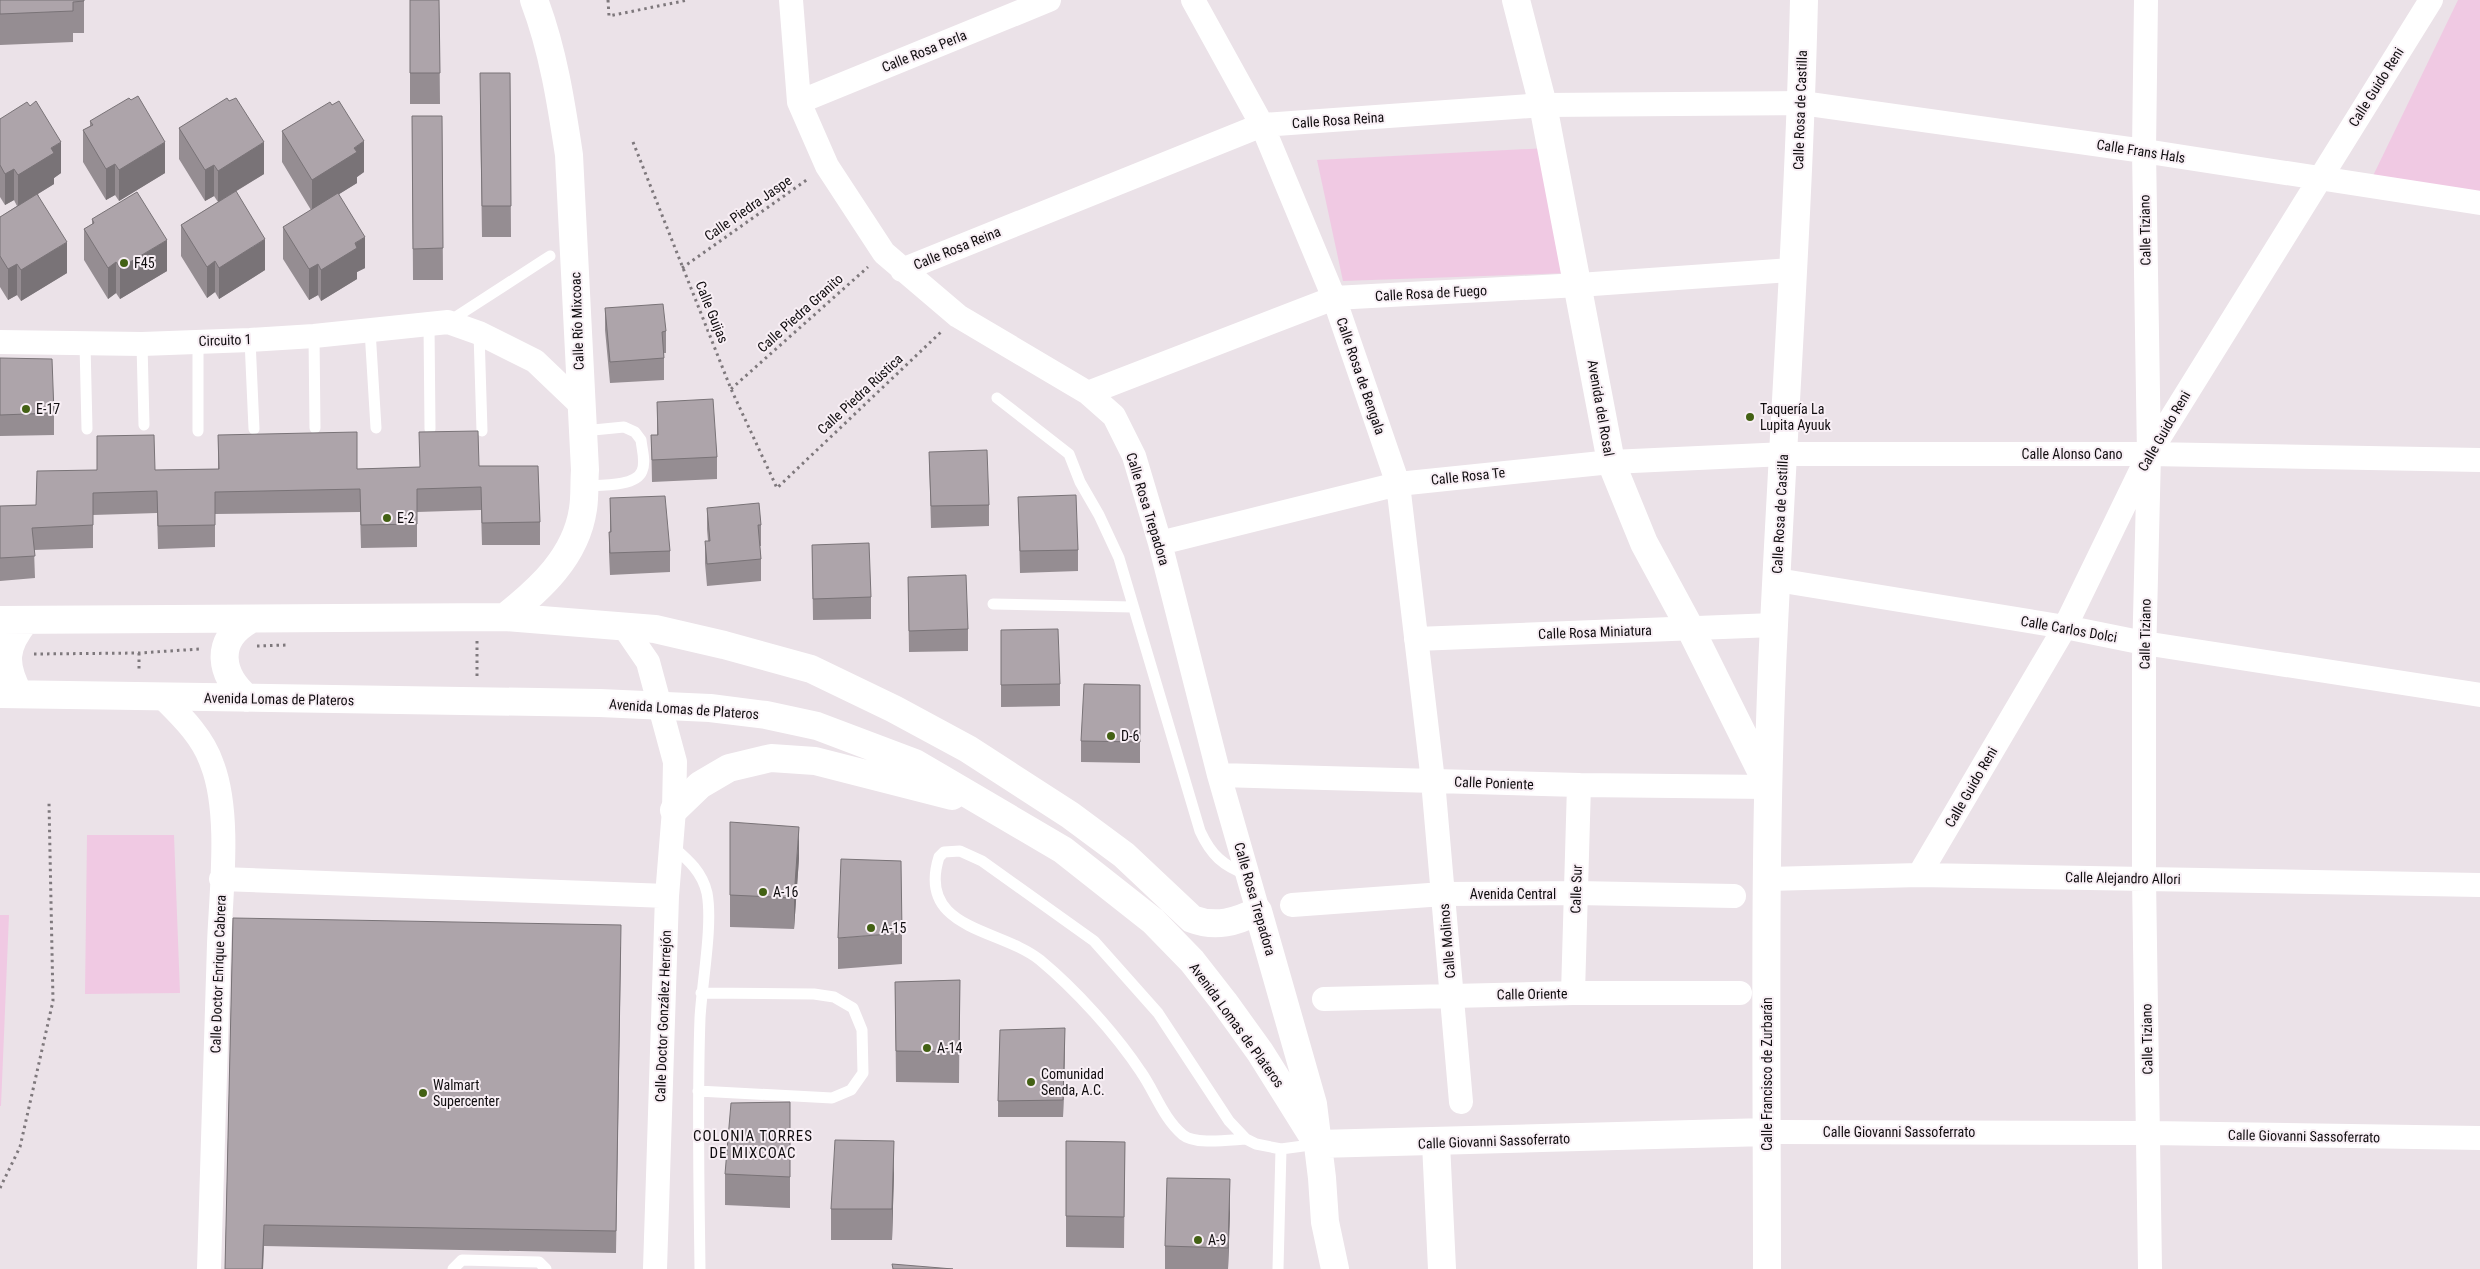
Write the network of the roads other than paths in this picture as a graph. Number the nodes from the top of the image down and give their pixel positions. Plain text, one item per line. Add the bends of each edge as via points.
1 (534, 0) edge
2 (791, 0) edge
3 (1049, 0) edge
4 (1193, 0) edge
5 (1516, 0) edge
6 (1804, 0) edge
7 (2146, 0) edge
8 (2431, 0) edge
9 (799, 102) junction
10 (1802, 103) junction
11 (1543, 105) junction
12 (1262, 125) junction
13 (2144, 151) junction
14 (2319, 179) junction
15 (2480, 203) edge
16 (550, 256) dead end
17 (902, 270) junction
18 (1792, 270) junction
19 (1579, 286) junction
20 (1334, 298) junction
21 (439, 323) junction
22 (370, 330) junction
23 (479, 333) junction
24 (314, 336) junction
25 (250, 340) junction
26 (198, 341) junction
27 (0, 342) edge
28 (85, 344) junction
29 (142, 344) junction
30 (1088, 393) junction
31 (997, 398) dead end
32 (580, 404) junction
33 (144, 426) dead end
34 (315, 428) dead end
35 (376, 428) dead end
36 (87, 429) dead end
37 (254, 429) dead end
38 (430, 429) dead end
39 (198, 431) dead end
40 (482, 431) dead end
41 (582, 431) junction
42 (1784, 454) junction
43 (2149, 454) junction
44 (2480, 460) edge
45 (1611, 462) junction
46 (1398, 484) junction
47 (584, 486) junction
48 (1160, 543) junction
49 (1777, 580) junction
50 (993, 604) dead end
51 (1132, 607) junction
52 (505, 617) junction
53 (12, 620) edge
54 (248, 620) junction
55 (1774, 625) junction
56 (624, 627) junction
57 (2065, 627) junction
58 (1690, 628) junction
59 (1416, 638) junction
60 (2144, 643) junction
61 (9, 694) edge
62 (2480, 694) edge
63 (162, 698) junction
64 (247, 698) junction
65 (1219, 775) junction
66 (1433, 781) junction
67 (1579, 785) junction
68 (1769, 788) junction
69 (986, 806) junction
70 (674, 810) junction
71 (671, 845) junction
72 (1248, 874) junction
73 (1919, 875) junction
74 (221, 879) junction
75 (1767, 879) junction
76 (2144, 879) junction
77 (2480, 885) edge
78 (1576, 893) junction
79 (1443, 894) junction
80 (667, 896) junction
81 (1734, 896) dead end
82 (1292, 905) dead end
83 (1258, 911) junction
84 (701, 993) junction
85 (1574, 993) junction
86 (1740, 993) dead end
87 (1452, 996) junction
88 (1324, 999) dead end
89 (698, 1091) junction
90 (1461, 1102) dead end
91 (1767, 1132) junction
92 (2149, 1133) junction
93 (2480, 1138) edge
94 (1246, 1139) junction
95 (1436, 1143) junction
96 (1318, 1144) junction
97 (1281, 1149) junction
98 (1325, 1222) junction
99 (209, 1269) edge
100 (452, 1269) edge
101 (546, 1269) edge
102 (655, 1269) edge
103 (700, 1269) edge
104 (1278, 1269) edge
105 (1321, 1269) edge
106 (1335, 1269) edge
107 (1442, 1269) edge
108 (1767, 1269) edge
109 (2150, 1269) edge

1 - 32 main road, Calle Río Mixcoac via 548,36 569,155
2 - 9 street, Calle Rosa Trepadora
3 - 9 street, Calle Rosa Perla
4 - 12 street, Calle Rosa de Bengala
5 - 11 main road, Avenida del Rosal
6 - 10 main road, Calle Rosa de Castilla
7 - 13 street, Calle Tiziano
8 - 14 street, Calle Guido Reni
9 - 17 street, Calle Rosa Trepadora via 827,166 884,253
10 - 11 street, Calle Rosa Reina
10 - 13 street, Calle Frans Hals
10 - 18 main road, Calle Rosa de Castilla
11 - 12 street, Calle Rosa Reina
11 - 19 main road, Avenida del Rosal
12 - 17 street, Calle Rosa Reina
12 - 20 street, Calle Rosa de Bengala
13 - 14 street, Calle Frans Hals
13 - 43 street, Calle Tiziano
14 - 15 street, Calle Frans Hals
14 - 43 street, Calle Guido Reni
16 - 21 lane, Circuito 1
17 - 30 street, Calle Rosa Trepadora via 958,316
18 - 19 street, Calle Rosa de Fuego
18 - 42 main road, Calle Rosa de Castilla
19 - 20 street, Calle Rosa de Fuego
19 - 45 main road, Avenida del Rosal
20 - 30 street, Calle Rosa de Fuego
20 - 46 street, Calle Rosa de Bengala
21 - 22 street, Circuito 1
21 - 23 street, Circuito 1
21 - 38 lane
22 - 24 street, Circuito 1
22 - 35 lane
23 - 32 street, Circuito 1 via 535,361
23 - 40 lane
24 - 25 street, Circuito 1
24 - 34 lane
25 - 26 street, Circuito 1
25 - 37 lane
26 - 29 street, Circuito 1
26 - 39 lane
27 - 28 street, Circuito 1
28 - 29 street, Circuito 1
28 - 36 lane
29 - 33 lane
30 - 48 street, Calle Rosa Trepadora via 1114,416 1134,456
31 - 51 lane via 1069,454 1119,558
32 - 41 main road, Calle Río Mixcoac
41 - 47 main road, Calle Río Mixcoac
41 - 47 lane via 630,429 641,440 644,464 640,476 633,482
42 - 43 street, Calle Alonso Cano
42 - 45 street, Calle Rosa Te
42 - 49 main road, Calle Rosa de Castilla
43 - 44 street, Calle Alonso Cano
43 - 57 street, Calle Guido Reni
43 - 60 street, Calle Tiziano
45 - 46 street, Calle Rosa Te
45 - 58 main road, Avenida del Rosal via 1644,543
46 - 48 street, Calle Rosa Te
46 - 59 street, Calle Rosa de Bengala
47 - 52 main road, Calle Río Mixcoac via 583,510 559,566 538,591
48 - 65 street, Calle Rosa Trepadora
49 - 55 main road, Calle Rosa de Castilla
49 - 57 street, Calle Carlos Dolci
50 - 51 lane
51 - 72 lane via 1200,831 1221,863
52 - 54 main road
52 - 56 main road
53 - 54 main road
53 - 61 main road
54 - 64 main road via 234,631 225,653 227,674
55 - 58 street, Calle Rosa Miniatura
55 - 68 main road, Calle Rosa de Castilla
56 - 70 street, Calle Doctor González Herrejón via 648,662 675,762
56 - 83 main road via 655,629 811,669 968,749 1062,810 1124,855 1192,919 1222,924
57 - 60 street, Calle Carlos Dolci
57 - 73 street, Calle Guido Reni
58 - 59 street, Calle Rosa Miniatura
58 - 68 main road, Avenida del Rosal
59 - 66 street, Calle Rosa de Bengala
60 - 62 street, Calle Carlos Dolci
60 - 76 street, Calle Tiziano
61 - 63 main road, Avenida Lomas de Plateros
63 - 64 main road, Avenida Lomas de Plateros
63 - 74 street, Calle Doctor Enrique Cabrera via 187,722 212,763 221,804
64 - 69 main road, Avenida Lomas de Plateros via 691,707 766,715 817,726 915,764
65 - 66 street, Calle Poniente
65 - 72 street, Calle Rosa Trepadora
66 - 67 street, Calle Poniente
66 - 79 street, Calle Molinos
67 - 68 street, Calle Poniente
67 - 78 street, Calle Sur
68 - 75 main road, Calle Rosa de Castilla
69 - 70 main road via 815,761 771,758 729,768 700,785
69 - 96 main road, Avenida Lomas de Plateros via 1063,850 1153,921 1192,961 1224,1002
70 - 71 street, Calle Doctor González Herrejón
71 - 80 street, Calle Doctor González Herrejón
71 - 84 lane via 696,867 707,892 708,920
72 - 83 street, Calle Rosa Trepadora
73 - 75 street, Calle Alejandro Allori
73 - 76 street, Calle Alejandro Allori
74 - 80 street
74 - 99 street, Calle Doctor Enrique Cabrera
75 - 91 main road, Calle Francisco de Zurbarán
76 - 77 street, Calle Alejandro Allori
76 - 92 street, Calle Tiziano
78 - 79 street, Avenida Central
78 - 81 street, Avenida Central
78 - 85 street, Calle Sur
79 - 82 street, Avenida Central
79 - 87 street, Calle Molinos
80 - 102 street, Calle Doctor González Herrejón
83 - 96 main road, Calle Rosa Trepadora via 1306,1073
84 - 89 lane
84 - 89 lane via 834,997 853,1008 862,1030 864,1050 863,1073 851,1090 832,1098
85 - 86 street, Calle Oriente
85 - 87 street, Calle Oriente
87 - 88 street, Calle Oriente
87 - 90 street, Calle Molinos
89 - 103 lane
91 - 92 street, Calle Giovanni Sassoferrato
91 - 95 main road, Calle Giovanni Sassoferrato
91 - 108 main road, Calle Francisco de Zurbarán
92 - 93 street, Calle Giovanni Sassoferrato
92 - 109 street, Calle Tiziano
94 - 94 lane via 1229,1121 1158,1013 1094,940 982,861 960,851 944,852 939,857 936,889 945,909 968,926 1004,940 1046,965 1113,1035 1142,1072 1167,1118 1184,1136 1205,1141
94 - 97 lane
95 - 96 main road, Calle Giovanni Sassoferrato
95 - 107 main road
96 - 97 lane
96 - 98 main road
97 - 104 lane
98 - 105 main road
98 - 106 main road
100 - 101 lane via 462,1260 539,1262

